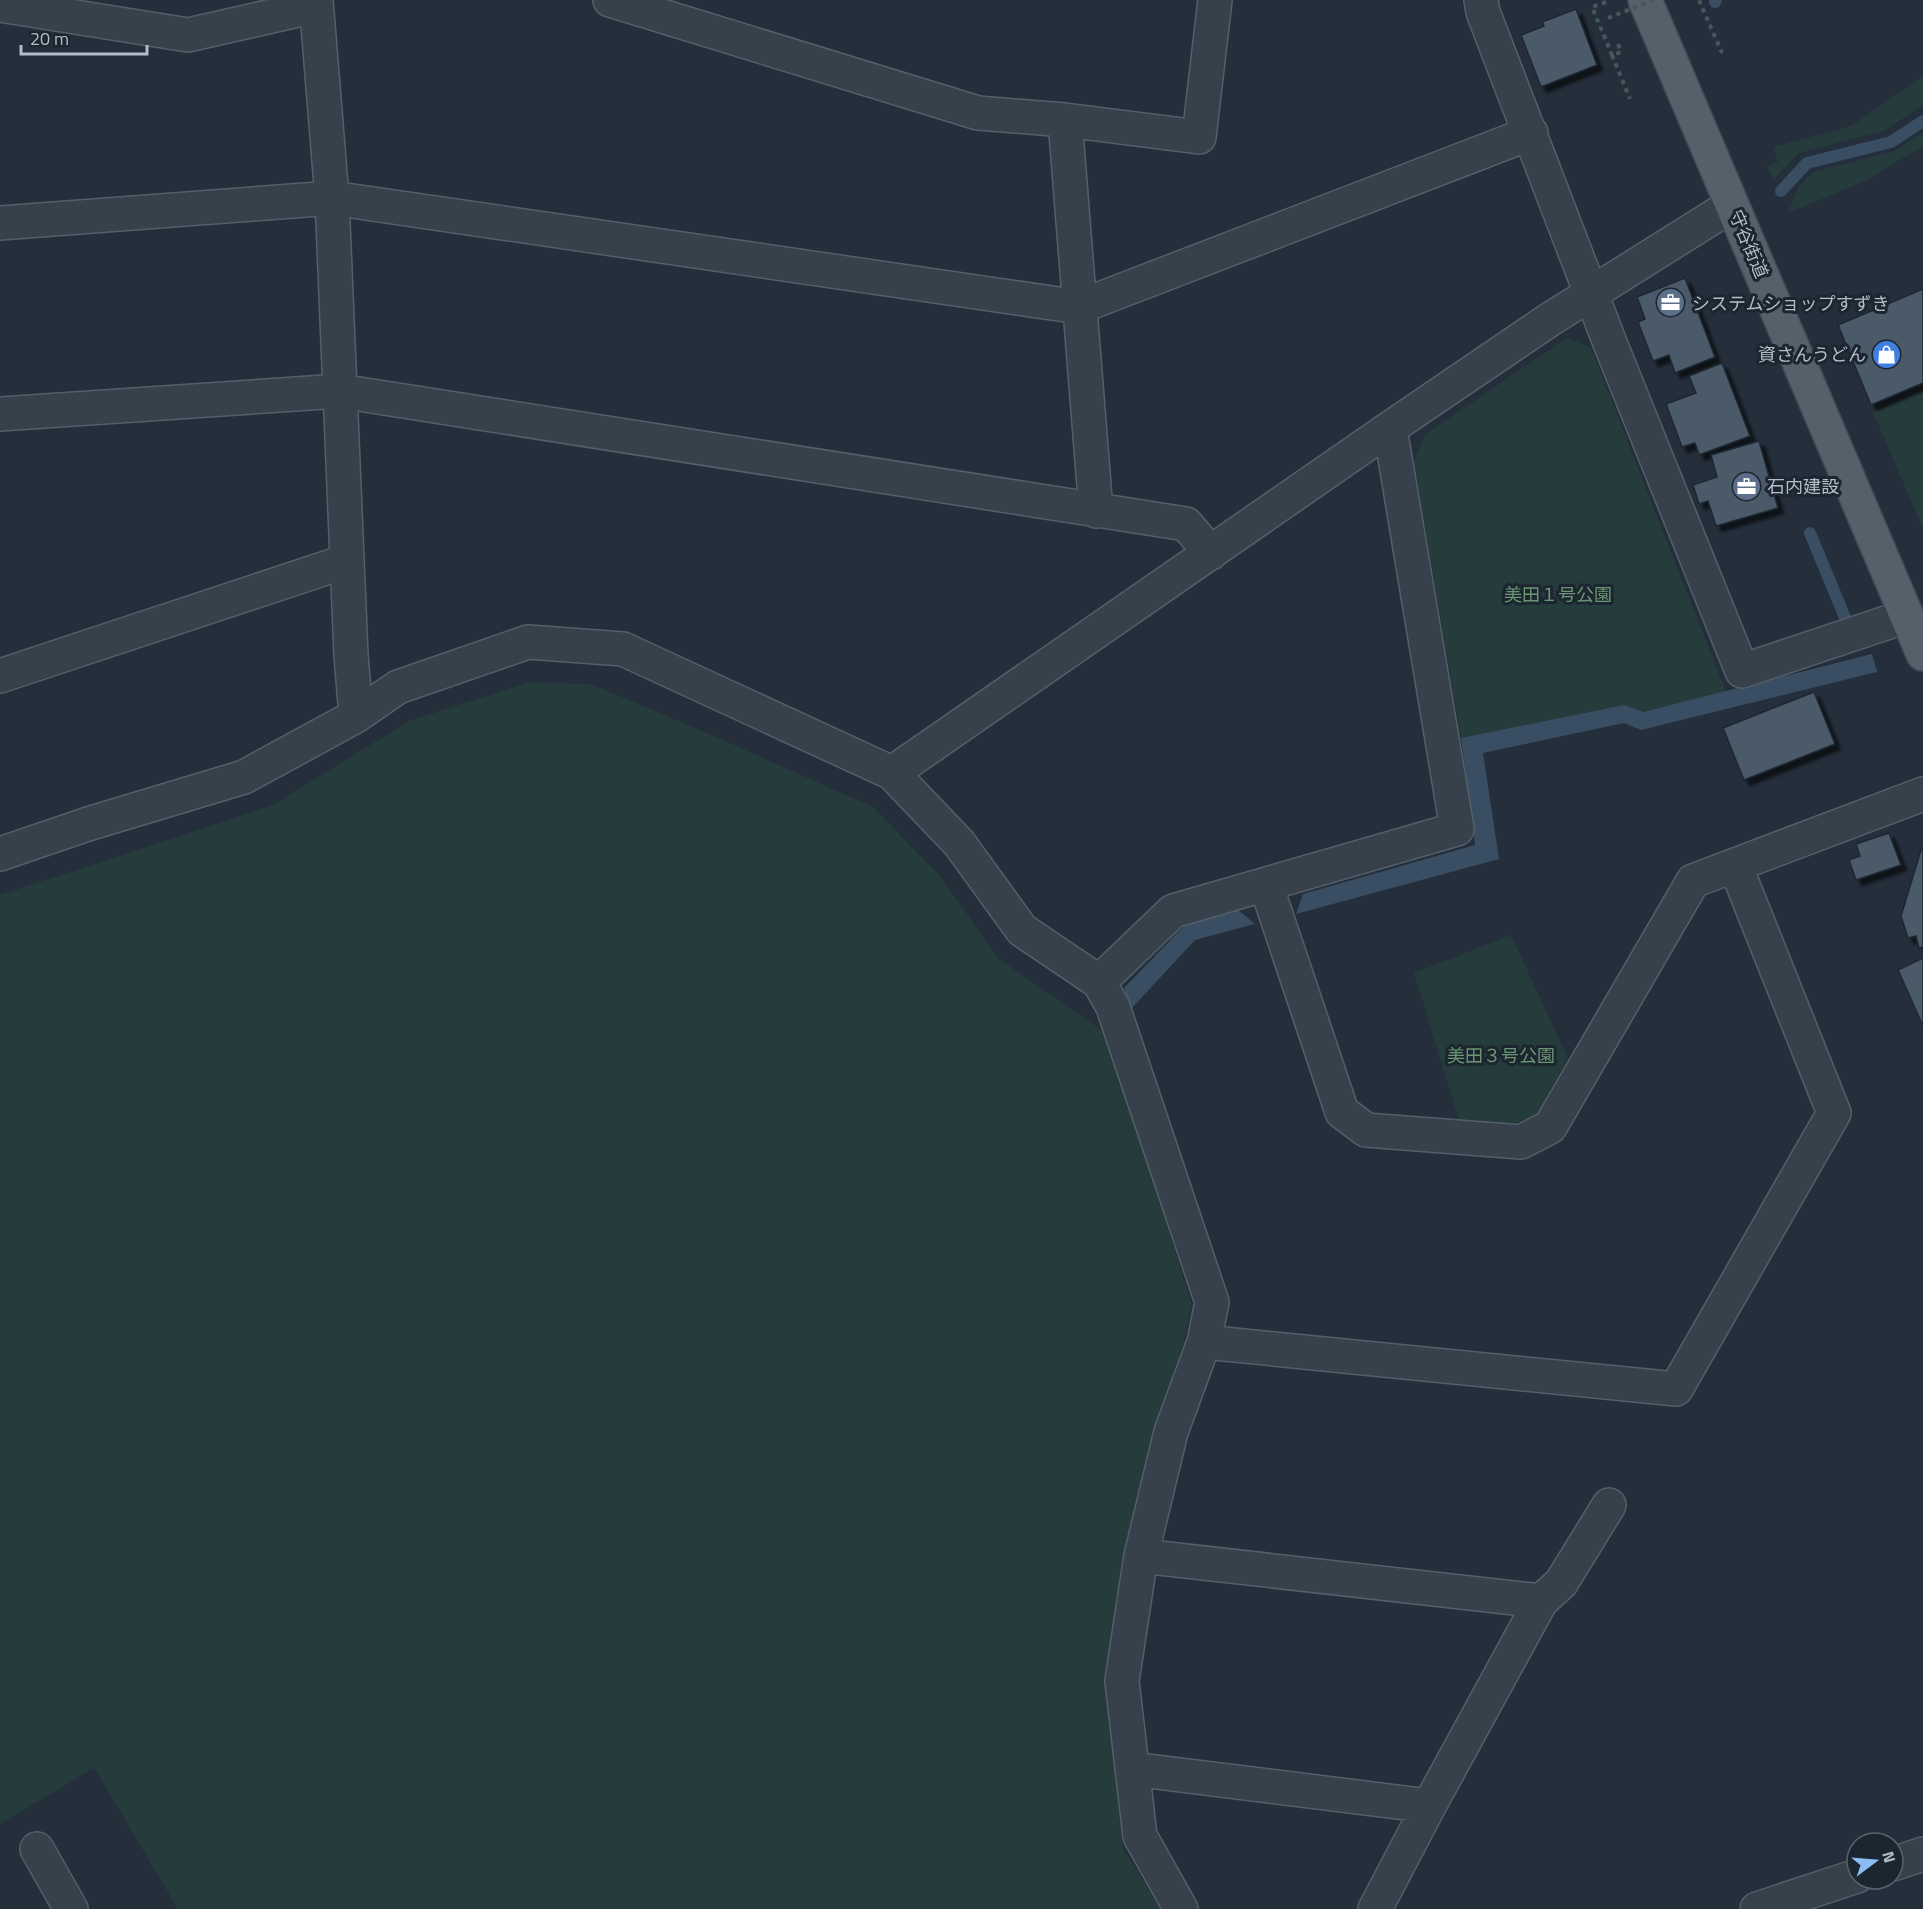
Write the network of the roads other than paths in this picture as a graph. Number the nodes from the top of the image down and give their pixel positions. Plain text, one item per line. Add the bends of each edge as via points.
1 (610, 0) edge
2 (1215, 0) edge
3 (1481, 0) edge
4 (1645, 0) edge
5 (316, 3) edge
6 (0, 5) edge
7 (1065, 120) junction
8 (1531, 133) junction
9 (332, 198) junction
10 (1732, 205) junction
11 (0, 223) edge
12 (1590, 292) junction
13 (1079, 307) junction
14 (340, 391) junction
15 (0, 414) edge
16 (1390, 428) junction
17 (1096, 511) junction
18 (1211, 553) junction
19 (347, 561) junction
20 (1907, 616) junction
21 (1923, 654) edge
22 (0, 676) edge
23 (356, 716) junction
24 (892, 773) junction
25 (1923, 794) edge
26 (0, 854) edge
27 (1735, 865) junction
28 (1266, 885) junction
29 (1099, 982) junction
30 (1204, 1342) junction
31 (1609, 1504) dead end
32 (1141, 1556) junction
33 (1541, 1601) junction
34 (1132, 1769) junction
35 (1429, 1806) junction
36 (37, 1849) dead end
37 (1923, 1854) edge
38 (1905, 1860) edge
39 (1845, 1880) edge
40 (71, 1909) edge
41 (1181, 1909) edge
42 (1375, 1909) edge
43 (1757, 1909) edge

1 - 7 street via 978,113
2 - 7 street via 1199,137
3 - 8 street
4 - 10 main road, 守谷街道
5 - 6 street via 188,35
5 - 9 street
7 - 13 street
8 - 12 street
8 - 13 street
9 - 11 street
9 - 13 street
9 - 14 street
10 - 12 street
10 - 20 main road, 守谷街道
12 - 16 street
12 - 20 street via 1742,671
13 - 17 street
14 - 15 street
14 - 17 street
14 - 19 street
16 - 18 street
16 - 28 street via 1457,829
17 - 18 street via 1186,524
18 - 24 street
19 - 22 street
19 - 23 street
20 - 21 main road, 守谷街道
23 - 24 street via 398,687 528,642 623,649
23 - 26 street via 244,777
24 - 29 street via 959,843 1022,930
25 - 27 street
27 - 28 street via 1693,881 1550,1127 1521,1142 1366,1130 1342,1112
27 - 30 street via 1834,1113 1676,1389
28 - 29 street via 1173,911
29 - 30 street via 1113,1007 1212,1302
30 - 32 street via 1171,1431
31 - 33 street via 1561,1583
32 - 33 street
32 - 34 street via 1122,1681
33 - 35 street
34 - 35 street
34 - 41 street via 1140,1836
35 - 42 street
36 - 40 street
37 - 38 street
39 - 43 street

